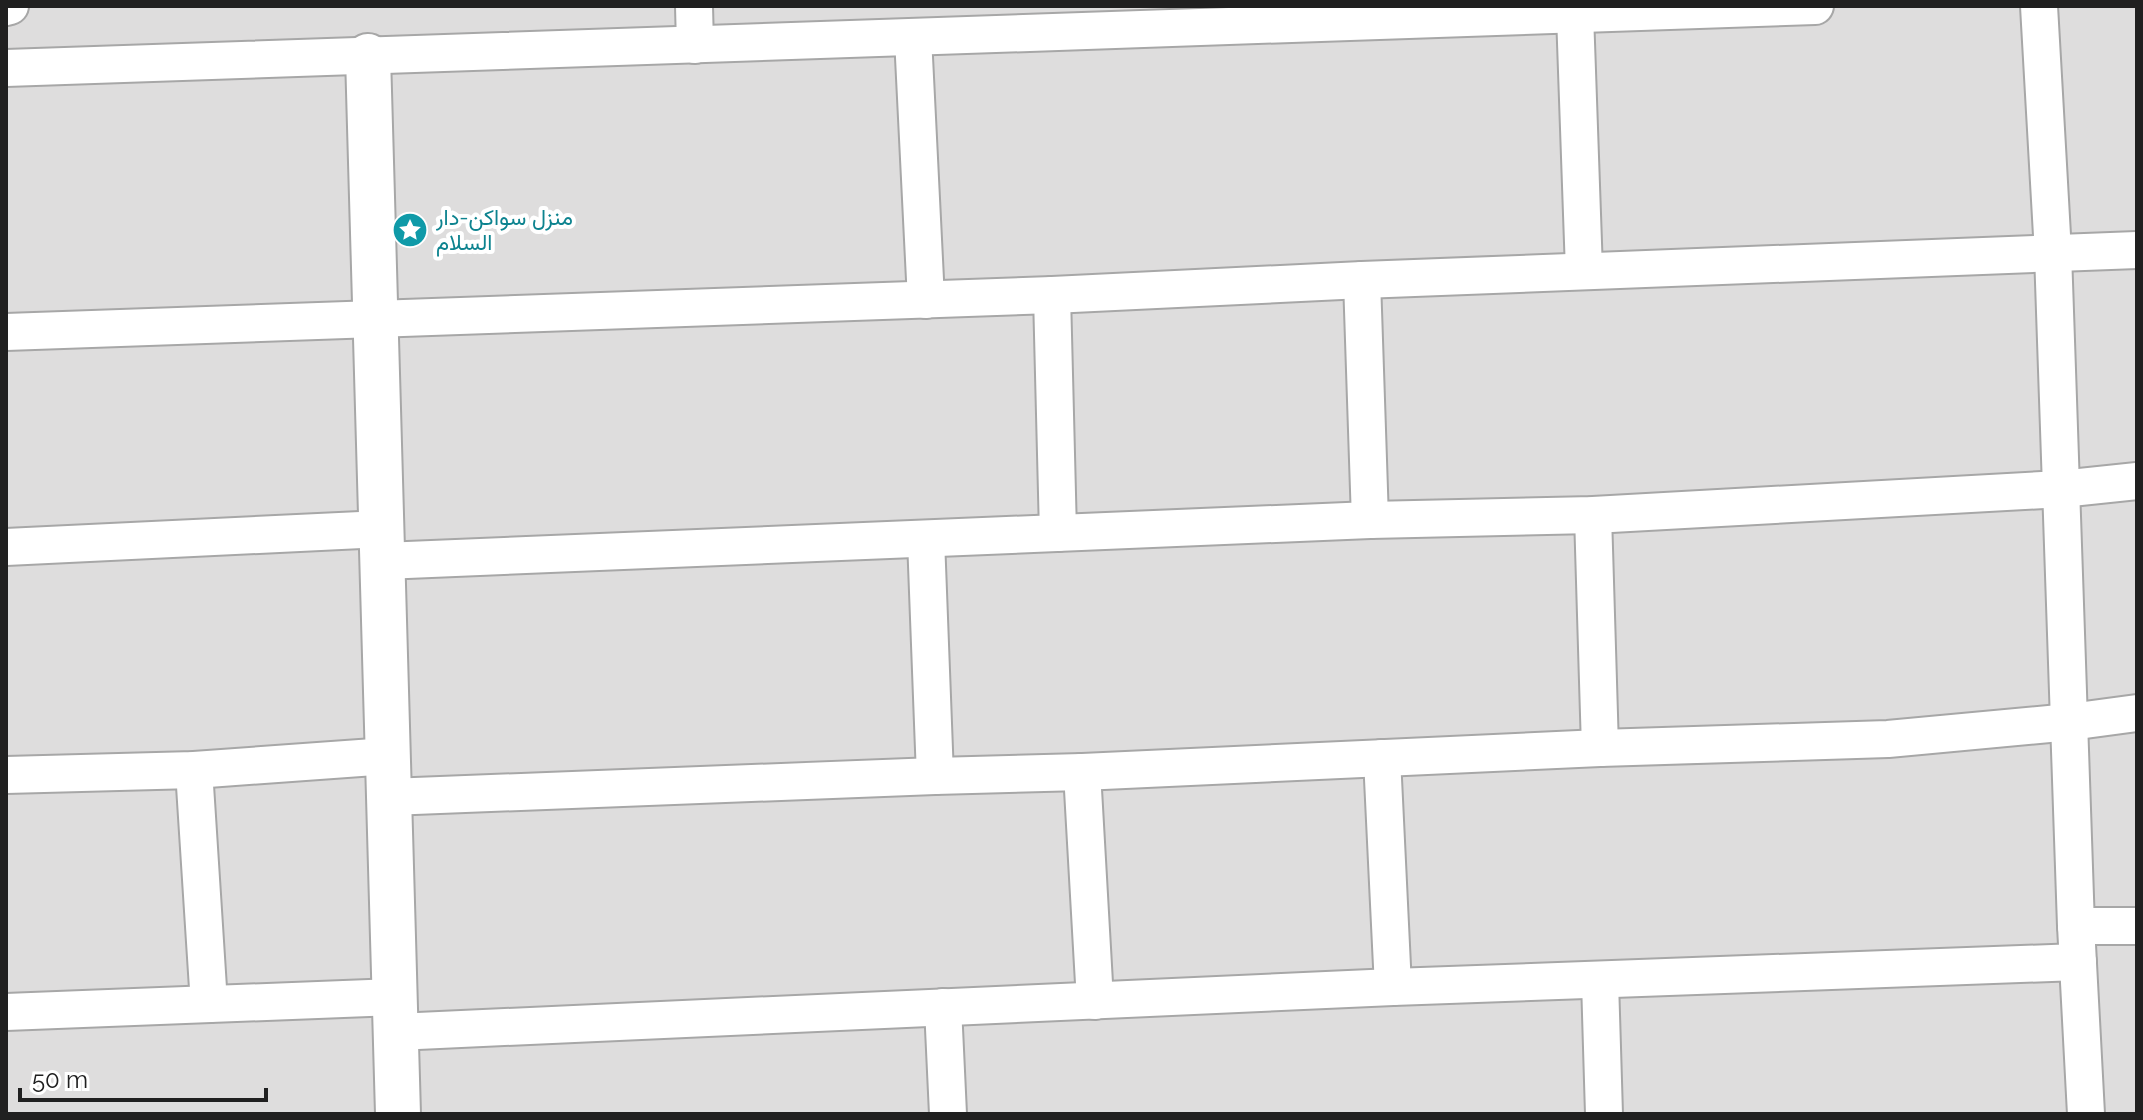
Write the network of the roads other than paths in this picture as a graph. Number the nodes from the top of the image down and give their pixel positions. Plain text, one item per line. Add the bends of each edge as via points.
1 (694, 6) edge
2 (1815, 6) edge
3 (2039, 6) edge
4 (1575, 14) junction
5 (913, 37) junction
6 (695, 45) junction
7 (368, 56) junction
8 (6, 68) edge
9 (2137, 250) edge
10 (2053, 253) junction
11 (1584, 271) junction
12 (1362, 280) junction
13 (1052, 295) junction
14 (926, 300) junction
15 (376, 319) junction
16 (6, 332) edge
17 (2137, 481) edge
18 (2061, 489) junction
19 (1593, 515) junction
20 (1370, 520) junction
21 (1058, 533) junction
22 (926, 539) junction
23 (382, 545) junction
24 (6, 547) edge
25 (2137, 713) edge
26 (2070, 722) junction
27 (1600, 748) junction
28 (1382, 758) junction
29 (194, 770) junction
30 (1082, 772) junction
31 (6, 775) edge
32 (935, 776) junction
33 (389, 777) junction
34 (2076, 926) junction
35 (2137, 926) edge
36 (2078, 962) junction
37 (1600, 981) junction
38 (1393, 987) junction
39 (1095, 1001) junction
40 (209, 1004) junction
41 (943, 1007) junction
42 (6, 1012) edge
43 (395, 1015) junction
44 (398, 1114) edge
45 (948, 1114) edge
46 (1604, 1114) edge
47 (2086, 1114) edge

1 - 6 street
2 - 4 street
3 - 10 street
4 - 5 street
4 - 11 street
5 - 6 street
5 - 14 street
6 - 7 street
7 - 8 street
7 - 15 street
9 - 10 street
10 - 11 street
10 - 18 street
11 - 12 street
12 - 13 street
12 - 20 street
13 - 14 street
13 - 21 street
14 - 15 street
15 - 16 street
15 - 23 street
17 - 18 street
18 - 19 street
18 - 26 street
19 - 20 street
19 - 27 street
20 - 21 street
21 - 22 street
22 - 23 street
22 - 32 street
23 - 24 street
23 - 33 street
25 - 26 street
26 - 27 street via 1888,739
26 - 34 street
27 - 28 street
28 - 30 street
28 - 38 street
29 - 31 street
29 - 33 street
29 - 40 street
30 - 32 street
30 - 39 street
32 - 33 street
33 - 43 street
34 - 35 street
34 - 36 street
36 - 37 street
36 - 47 street
37 - 38 street
37 - 46 street
38 - 39 street
39 - 41 street
40 - 42 street
40 - 43 street
41 - 43 street
41 - 45 street
43 - 44 street

